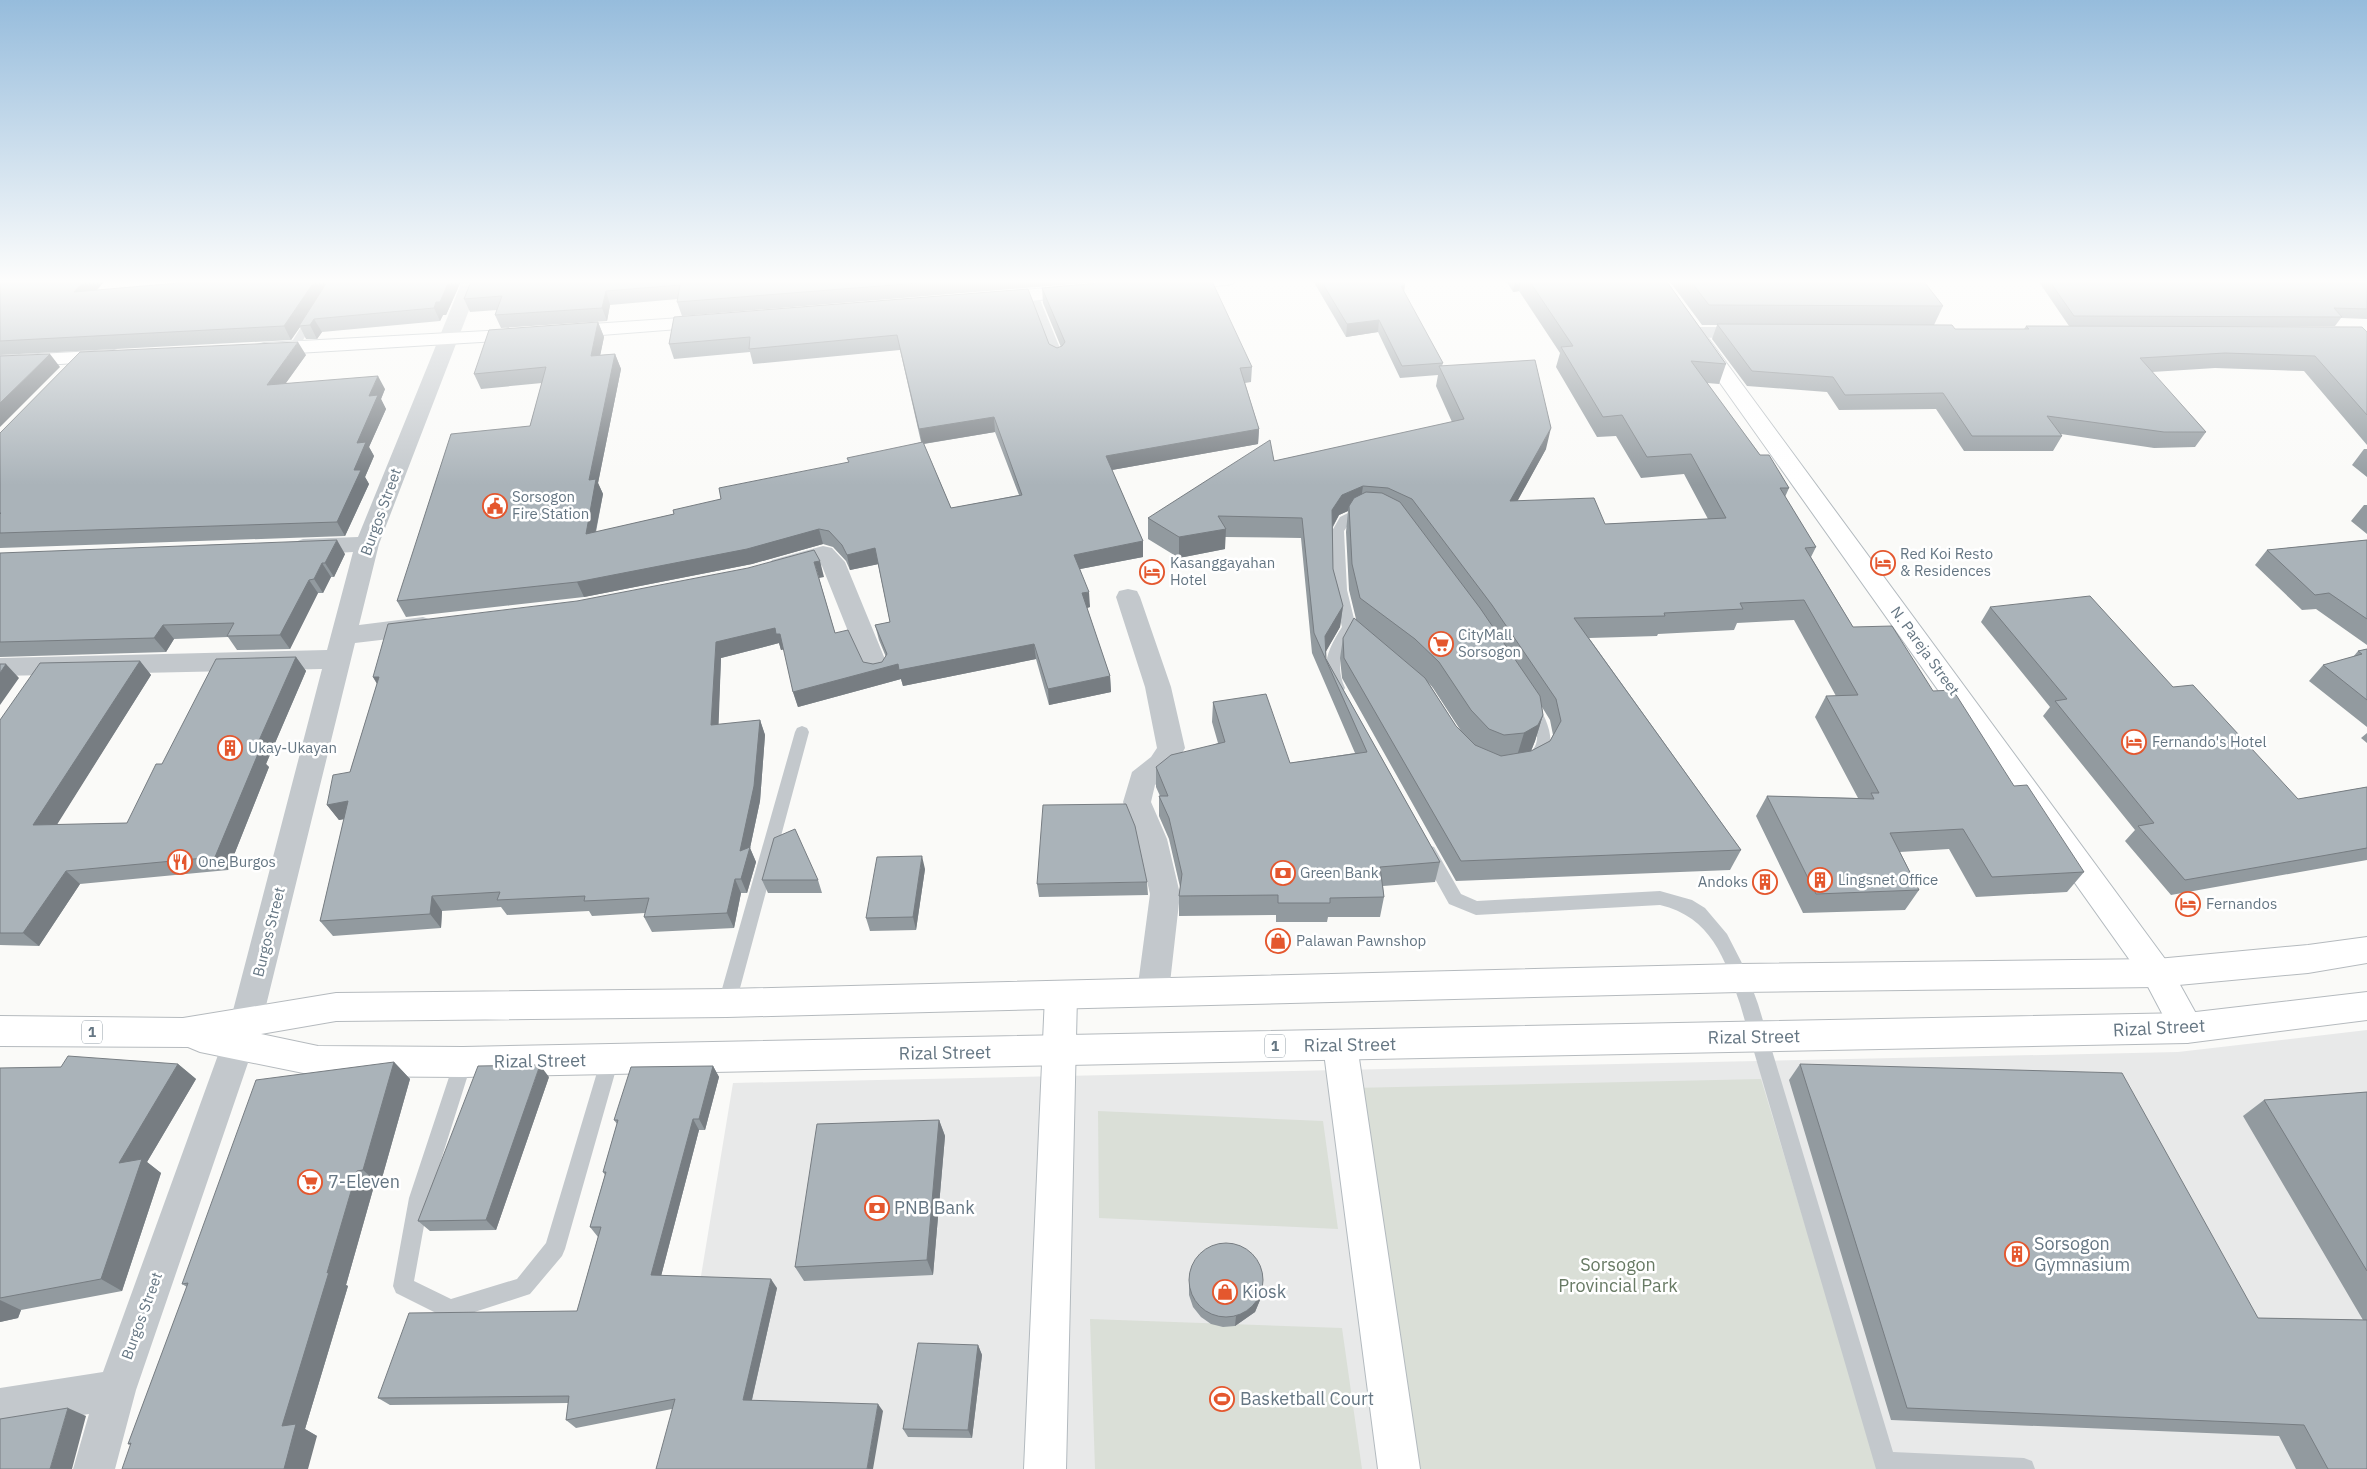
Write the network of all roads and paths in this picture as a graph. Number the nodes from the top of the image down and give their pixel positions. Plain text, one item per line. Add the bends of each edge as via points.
1 (293, 348) joint
2 (302, 348) edge
3 (445, 348) edge
4 (1054, 348) edge
5 (1705, 348) edge
6 (243, 350) edge
7 (134, 355) edge
8 (84, 357) junction
9 (1058, 358) edge
10 (0, 362) edge
11 (63, 378) edge
12 (1381, 513) edge
13 (367, 544) junction
14 (278, 547) edge
15 (762, 572) edge
16 (1128, 597) dead end
17 (451, 623) edge
18 (1348, 627) junction
19 (1363, 640) edge
20 (342, 647) junction
21 (0, 667) edge
22 (43, 668) junction
23 (876, 669) edge
24 (27, 691) edge
25 (1525, 696) edge
26 (1347, 704) edge
27 (802, 732) dead end
28 (1520, 766) edge
29 (1422, 841) edge
30 (2367, 950) edge
31 (2157, 973) junction
32 (1740, 978) junction
33 (1153, 992) junction
34 (1060, 996) junction
35 (728, 1003) junction
36 (2367, 1006) edge
37 (2187, 1028) junction
38 (0, 1031) edge
39 (242, 1034) junction
40 (1759, 1037) junction
41 (1340, 1045) junction
42 (1059, 1051) junction
43 (610, 1059) junction
44 (463, 1062) junction
45 (116, 1390) junction
46 (0, 1408) edge
47 (1886, 1466) edge
48 (94, 1469) edge
49 (1044, 1469) edge
50 (1400, 1469) edge
51 (2024, 1469) edge

1 - 2 main road
1 - 6 main road
3 - 13 street, Burgos Street
4 - 9 lane
5 - 31 main road, N. Pareja Street
7 - 8 main road
8 - 10 main road
8 - 11 main road
12 - 18 lane via 1360,512 1345,520 1338,531 1340,590
13 - 14 street
13 - 20 street, Burgos Street
15 - 23 street via 823,554 833,562
16 - 33 street via 1158,687 1171,748 1160,765 1142,780 1137,802 1152,838 1165,894
17 - 20 street
18 - 19 lane
18 - 26 lane via 1331,658 1333,679
20 - 22 street
20 - 39 street, Burgos Street
21 - 22 street
22 - 24 street
25 - 28 lane via 1541,720 1545,741 1537,756
27 - 35 lane
29 - 32 lane via 1455,900 1476,908 1660,898 1681,903 1699,912 1719,936
30 - 31 main road, Rizal Street / 1 via 2308,960
31 - 32 main road, Rizal Street / 1
31 - 37 main road, N. Pareja Street
32 - 33 main road, Rizal Street / 1
32 - 40 lane
33 - 34 main road, Rizal Street / 1
34 - 35 main road, Rizal Street / 1
34 - 42 main road
35 - 39 main road, Rizal Street / 1 via 336,1007
36 - 37 main road, Rizal Street / 1
37 - 40 main road, Rizal Street / 1
38 - 39 main road, Rizal Street / 1
39 - 44 main road, Rizal Street / 1 via 318,1061
39 - 45 street, Burgos Street
40 - 41 main road, Rizal Street / 1
40 - 47 lane
41 - 42 main road, Rizal Street / 1
41 - 50 main road
42 - 43 main road, Rizal Street / 1
42 - 49 main road
43 - 44 main road, Rizal Street / 1
43 - 44 lane via 555,1249 523,1287 450,1310 403,1286 419,1198
45 - 46 street
45 - 48 street, Burgos Street
47 - 51 lane

